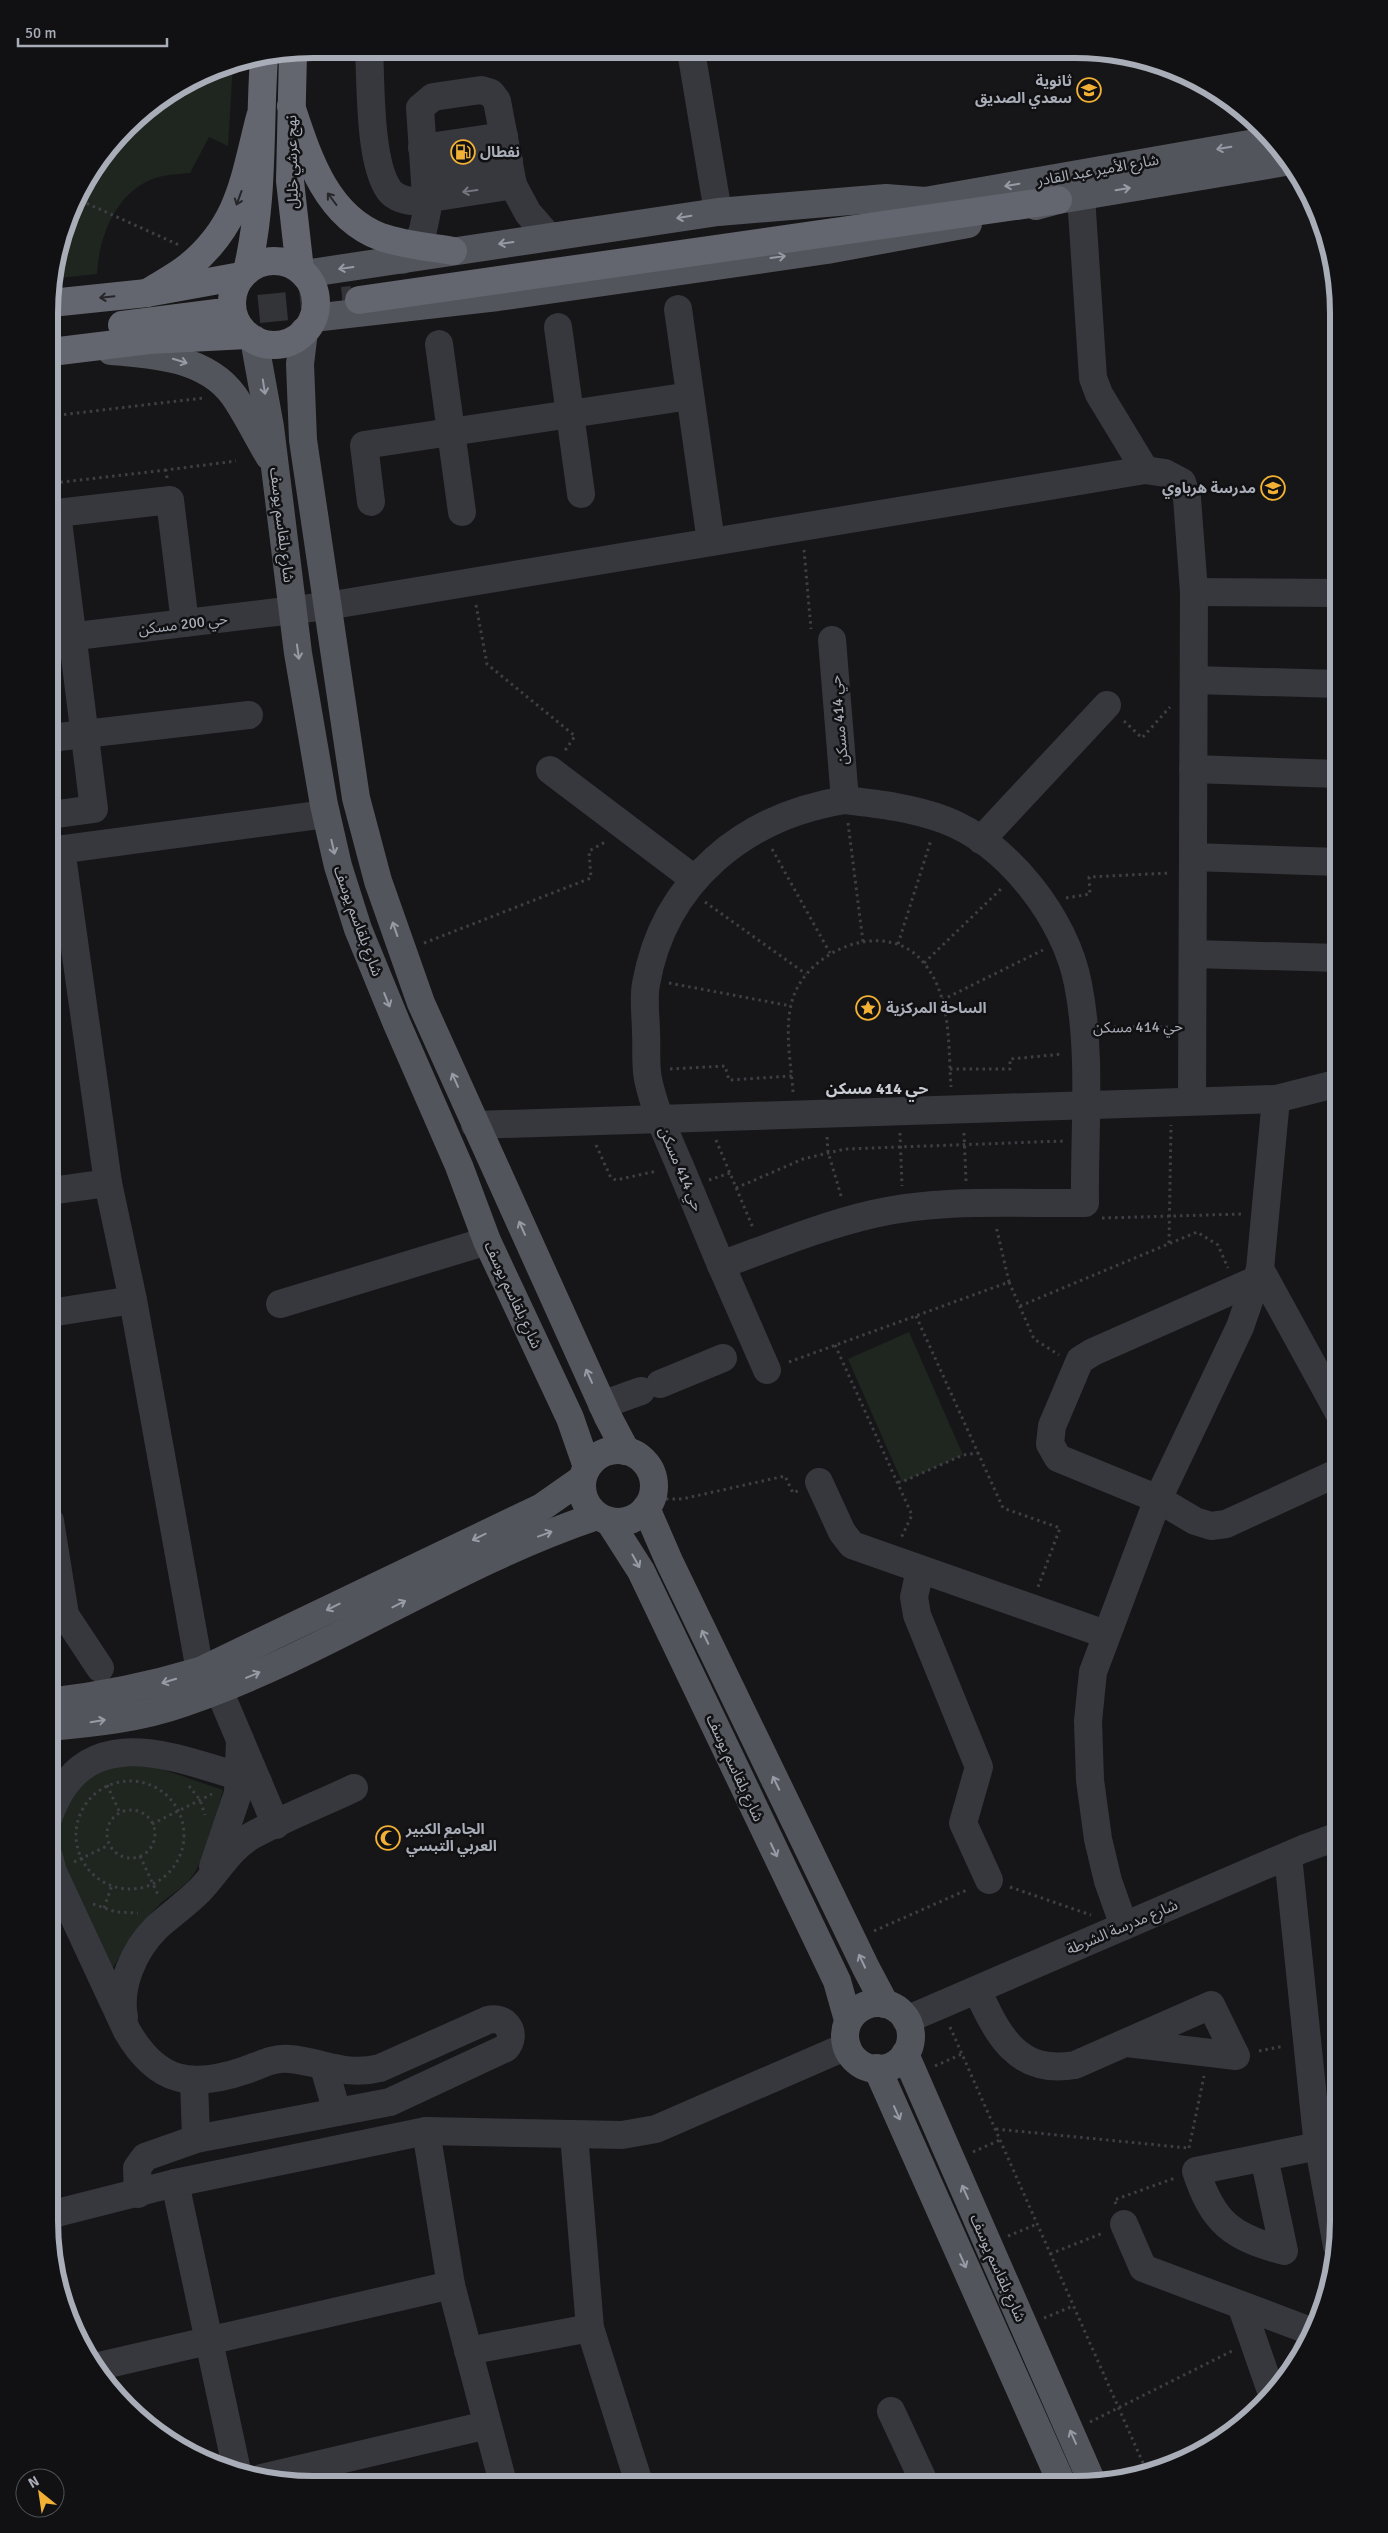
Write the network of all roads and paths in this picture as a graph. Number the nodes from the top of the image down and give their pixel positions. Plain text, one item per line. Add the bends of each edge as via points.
1 (293, 58) edge
2 (370, 58) edge
3 (692, 58) edge
4 (264, 62) edge
5 (291, 106) junction
6 (260, 117) junction
7 (1265, 141) edge
8 (509, 160) junction
9 (1282, 163) edge
10 (424, 172) junction
11 (1069, 198) junction
12 (925, 201) junction
13 (83, 202) edge
14 (718, 212) junction
15 (549, 237) junction
16 (453, 251) joint
17 (410, 252) junction
18 (201, 255) junction
19 (302, 272) junction
20 (244, 274) junction
21 (147, 293) junction
22 (58, 302) edge
23 (678, 309) dead end
24 (58, 321) edge
25 (308, 324) junction
26 (558, 326) dead end
27 (58, 332) edge
28 (251, 337) junction
29 (439, 344) dead end
30 (80, 348) junction
31 (58, 351) edge
32 (233, 395) junction
33 (690, 396) junction
34 (570, 414) junction
35 (58, 415) edge
36 (451, 432) junction
37 (236, 460) dead end
38 (275, 467) junction
39 (166, 470) junction
40 (1145, 470) junction
41 (58, 483) edge
42 (581, 494) dead end
43 (170, 500) junction
44 (371, 502) dead end
45 (462, 512) dead end
46 (58, 514) edge
47 (802, 527) junction
48 (58, 539) edge
49 (711, 542) junction
50 (472, 582) junction
51 (1194, 592) junction
52 (1330, 593) edge
53 (327, 606) junction
54 (293, 611) junction
55 (185, 623) junction
56 (62, 638) edge
57 (832, 640) joint
58 (1194, 680) junction
59 (1330, 684) edge
60 (1108, 705) joint
61 (249, 715) dead end
62 (86, 734) junction
63 (58, 737) edge
64 (1194, 769) junction
65 (550, 770) joint
66 (1330, 774) edge
67 (845, 800) junction
68 (58, 814) edge
69 (326, 814) junction
70 (938, 818) junction
71 (760, 829) junction
72 (628, 830) junction
73 (981, 840) junction
74 (58, 850) edge
75 (1193, 857) junction
76 (1330, 862) edge
77 (58, 863) edge
78 (1018, 873) junction
79 (691, 884) junction
80 (1042, 902) junction
81 (1064, 940) junction
82 (863, 942) junction
83 (898, 944) junction
84 (403, 952) junction
85 (830, 954) junction
86 (1193, 954) junction
87 (1330, 958) edge
88 (924, 963) junction
89 (806, 974) junction
90 (647, 978) junction
91 (942, 1000) junction
92 (791, 1006) junction
93 (1192, 1026) junction
94 (1085, 1040) junction
95 (950, 1069) junction
96 (647, 1070) junction
97 (792, 1076) junction
98 (1330, 1085) edge
99 (1276, 1099) junction
100 (1181, 1102) junction
101 (1085, 1104) junction
102 (958, 1108) junction
103 (898, 1110) junction
104 (825, 1112) junction
105 (794, 1113) junction
106 (706, 1116) junction
107 (659, 1117) junction
108 (585, 1120) junction
109 (475, 1124) junction
110 (1084, 1140) junction
111 (964, 1145) junction
112 (901, 1147) junction
113 (828, 1152) junction
114 (680, 1166) junction
115 (108, 1183) junction
116 (736, 1188) junction
117 (58, 1190) edge
118 (1085, 1203) junction
119 (978, 1204) junction
120 (904, 1210) junction
121 (1265, 1214) junction
122 (1170, 1215) junction
123 (848, 1221) junction
124 (488, 1241) junction
125 (1169, 1243) junction
126 (762, 1250) junction
127 (721, 1265) junction
128 (1251, 1279) junction
129 (1009, 1282) junction
130 (133, 1300) junction
131 (280, 1304) dead end
132 (1020, 1306) junction
133 (58, 1312) edge
134 (916, 1316) junction
135 (835, 1345) junction
136 (737, 1352) junction
137 (1077, 1367) junction
138 (767, 1370) joint
139 (1330, 1399) edge
140 (602, 1405) junction
141 (626, 1451) junction
142 (978, 1453) junction
143 (585, 1473) junction
144 (1330, 1476) edge
145 (819, 1482) joint
146 (897, 1482) junction
147 (1158, 1499) junction
148 (649, 1504) junction
149 (603, 1519) junction
150 (892, 1560) junction
151 (920, 1570) junction
152 (1030, 1607) junction
153 (58, 1617) edge
154 (1105, 1634) junction
155 (100, 1668) dead end
156 (209, 1680) junction
157 (58, 1701) edge
158 (58, 1726) edge
159 (95, 1760) junction
160 (186, 1781) dead end
161 (239, 1783) junction
162 (107, 1786) junction
163 (354, 1788) dead end
164 (58, 1794) edge
165 (200, 1800) junction
166 (179, 1811) junction
167 (120, 1813) junction
168 (152, 1824) junction
169 (207, 1824) dead end
170 (276, 1825) junction
171 (1330, 1840) edge
172 (109, 1845) junction
173 (140, 1856) junction
174 (1288, 1856) junction
175 (81, 1858) junction
176 (58, 1863) edge
177 (58, 1879) edge
178 (990, 1880) junction
179 (153, 1884) junction
180 (112, 1885) junction
181 (201, 1889) junction
182 (86, 1898) dead end
183 (104, 1908) junction
184 (157, 1914) junction
185 (1124, 1926) junction
186 (853, 1940) junction
187 (977, 1990) junction
188 (885, 2004) junction
189 (941, 2006) junction
190 (906, 2020) junction
191 (127, 2031) junction
192 (848, 2033) junction
193 (1127, 2042) junction
194 (1308, 2042) junction
195 (1209, 2053) junction
196 (962, 2054) junction
197 (1236, 2056) junction
198 (909, 2065) junction
199 (324, 2066) junction
200 (877, 2068) junction
201 (194, 2080) junction
202 (337, 2112) junction
203 (426, 2130) junction
204 (996, 2130) junction
205 (574, 2135) junction
206 (196, 2138) junction
207 (1000, 2140) junction
208 (1318, 2146) junction
209 (1264, 2157) junction
210 (1192, 2159) junction
211 (951, 2161) junction
212 (175, 2183) junction
213 (138, 2194) junction
214 (1330, 2209) edge
215 (58, 2213) edge
216 (1037, 2224) junction
217 (1124, 2224) junction
218 (988, 2245) junction
219 (1050, 2254) junction
220 (451, 2285) junction
221 (1241, 2305) junction
222 (1073, 2306) junction
223 (1024, 2327) junction
224 (590, 2328) junction
225 (1306, 2329) edge
226 (209, 2339) junction
227 (1253, 2340) junction
228 (468, 2351) junction
229 (102, 2365) edge
230 (1269, 2386) edge
231 (1118, 2408) junction
232 (891, 2411) dead end
233 (487, 2425) junction
234 (1070, 2432) junction
235 (235, 2464) edge
236 (1144, 2466) edge
237 (282, 2473) edge
238 (1089, 2475) edge
239 (501, 2476) edge
240 (637, 2476) edge
241 (921, 2476) edge
242 (1053, 2476) edge

1 - 5 highway, نهج عرشي خليل
2 - 10 street via 375,145 389,190 396,198 412,201
3 - 14 street
4 - 6 highway, نهج عرشي خليل
17 -> 5 highway via 356,224 332,200 317,176
5 - 19 highway, نهج عرشي خليل via 290,181
6 -> 18 highway via 238,201 224,228
6 - 20 highway, نهج عرشي خليل via 259,193 255,229
7 -> 12 main road, شارع الأمير عبد القادر
8 -> 10 street
8 - 10 street
8 - 10 street via 495,97 481,90 466,91 432,97 423,103 419,114
8 - 15 street via 528,213
11 -> 9 main road, شارع الأمير عبد القادر
10 - 17 street via 425,222
11 - 12 highway via 358,293
25 -> 11 main road, شارع الأمير عبد القادر via 827,250 941,230
11 - 40 street via 1093,378 1099,394
12 - 14 main road, شارع الأمير عبد القادر via 886,198
13 - 18 path
14 -> 15 main road, شارع الأمير عبد القادر
15 -> 16 main road, شارع الأمير عبد القادر
16 - 17 highway
17 -> 19 main road
18 - 21 highway
19 - 20 highway via 279,261 268,261
19 - 25 highway via 314,292 316,305
20 - 21 highway
20 - 28 highway via 234,288 233,314 238,325
21 -> 22 highway
23 - 33 street
24 - 27 highway via 217,307
25 - 28 highway via 285,343 271,344
25 - 53 main road via 300,364 303,440
26 - 34 street
28 - 30 highway via 158,340
28 -> 38 main road, شارع بلقاسم يوسف via 263,383
29 - 36 street
30 - 31 highway
30 -> 32 main road via 158,355 182,361 218,379
32 - 35 path
32 - 38 main road
33 - 34 street
33 - 49 street
34 - 36 street
34 - 42 street
36 - 44 street via 364,445
36 - 45 street
37 - 39 path
38 - 54 main road, شارع بلقاسم يوسف
39 - 41 path
39 - 43 path
40 - 47 street, حي 200 مسكن
40 - 51 street via 1165,473 1182,482 1188,498
43 - 46 street
43 - 55 street
47 - 49 street, حي 200 مسكن
47 - 57 path via 812,642
48 - 56 street
49 - 50 street, حي 200 مسكن
50 - 53 street, حي 200 مسكن
50 - 65 path via 487,664 575,736
51 - 52 street
51 - 58 street
53 - 54 street, حي 200 مسكن
84 -> 53 main road via 378,881 356,798
54 - 55 street, حي 200 مسكن
54 -> 69 main road, شارع بلقاسم يوسف
55 - 56 street, حي 200 مسكن
56 - 62 street
57 - 67 street, حي 414 مسكن
58 - 59 street
58 - 60 path via 1142,738
58 - 64 street
60 - 73 street
61 - 62 street
62 - 63 street
62 - 68 street via 94,808
64 - 66 street
64 - 75 street
65 - 72 street
67 - 70 street, حي 414 مسكن via 882,804
67 - 71 street, حي 414 مسكن via 788,814
67 - 82 path
69 - 74 street
69 -> 124 main road, شارع بلقاسم يوسف via 358,930
70 - 73 street, حي 414 مسكن
70 - 83 path
71 - 79 street, حي 414 مسكن via 717,855
71 - 85 path
72 - 79 street
72 - 84 path via 589,851 591,878
73 - 78 street, حي 414 مسكن
75 - 76 street
75 - 80 path via 1178,871 1167,874 1089,877 1090,894
75 - 86 street
77 - 115 street
78 - 80 street, حي 414 مسكن
78 - 88 path
79 - 89 path
79 - 90 street, حي 414 مسكن via 656,946
80 - 81 street, حي 414 مسكن
81 - 91 path
81 - 94 street, حي 414 مسكن via 1078,983
82 - 83 path
82 - 85 path
83 - 88 path
109 -> 84 main road via 421,1003
85 - 89 path
86 - 87 street
86 - 93 street
88 - 91 path
89 - 92 path
90 - 92 path
90 - 96 street, حي 414 مسكن
91 - 95 path
92 - 97 path via 788,1018
93 - 94 path, حي 414 مسكن
93 - 100 street
94 - 95 path, حي 414 مسكن via 1010,1059 1010,1069
94 - 101 street, حي 414 مسكن
95 - 102 path
96 - 97 path via 725,1066 729,1080
96 - 107 street, حي 414 مسكن
97 - 105 path
98 - 99 street
99 - 100 street
99 - 121 street
100 - 101 street
100 - 122 path
101 - 102 street
101 - 110 street, حي 414 مسكن
102 - 103 street
102 - 111 path
103 - 104 street
103 - 112 path
104 - 105 street
104 - 113 path
105 - 106 street
106 - 107 street
106 - 116 path
107 - 108 street
107 - 114 street, حي 414 مسكن
108 - 109 street
108 - 114 path via 611,1178 616,1180
140 -> 109 main road
110 - 111 path
110 - 118 street, حي 414 مسكن
111 - 112 path
111 - 119 path
112 - 113 path
112 - 120 path
113 - 116 path
113 - 123 path
114 - 127 street, حي 414 مسكن
115 - 117 street
115 - 130 street
116 - 126 path
118 - 119 street
118 - 122 path via 1103,1219
119 - 120 street
119 - 129 path
120 - 123 street
121 - 122 path
121 - 128 street
122 - 125 path
123 - 126 street
124 - 131 street
124 - 143 main road, شارع بلقاسم يوسف via 570,1418
125 - 128 path via 1197,1232 1218,1245
125 - 132 path
126 - 127 street
127 - 136 street, حي 414 مسكن
128 - 137 street via 1093,1352 1080,1360
128 - 139 street
128 - 147 street via 1240,1326
129 - 132 path
129 - 134 path
130 - 133 street
130 - 156 street
132 - 137 path via 1034,1339
134 - 135 path
134 - 142 path
135 - 138 path
135 - 146 path
136 - 138 street, حي 414 مسكن
136 - 140 street
137 - 147 street via 1052,1426 1050,1444 1058,1458
140 - 141 main road
141 - 143 main road via 604,1453
141 - 148 main road via 638,1456 652,1476 654,1488
142 - 146 path via 963,1455
142 - 152 path via 1003,1508 1060,1528
143 - 149 main road via 584,1500
143 -> 156 main road via 542,1507
144 - 147 street via 1226,1524 1211,1526
145 - 148 path via 793,1493 785,1476
145 - 150 street via 842,1532 852,1544
146 - 150 path via 912,1515
147 - 154 street
148 - 149 main road via 630,1520
186 -> 148 main road, شارع بلقاسم يوسف via 669,1561
156 -> 149 main road via 295,1657 516,1546
149 -> 192 main road, شارع بلقاسم يوسف via 642,1571 836,1981
150 - 151 street
151 - 152 street
151 - 178 street via 914,1597 917,1615 978,1767 963,1823
152 - 154 street
153 - 155 street
154 - 185 street via 1093,1672 1088,1722 1090,1780 1098,1839
156 -> 157 main road
158 -> 156 main road via 136,1715 182,1704
156 - 161 street via 240,1740
159 - 161 street via 115,1752 156,1754
159 - 162 path
159 - 164 street via 73,1775
160 - 165 path
161 - 165 path
161 - 170 street
161 - 181 street via 215,1864
162 - 166 path via 123,1781 140,1781 156,1787
162 - 167 path
162 - 175 path via 82,1808 76,1841
163 - 170 street
165 - 166 path
165 - 169 path
166 - 168 path
166 - 179 path via 184,1827 178,1861
167 - 168 path via 127,1810 142,1813
167 - 172 path via 108,1825
168 - 173 path via 155,1832 152,1846
170 - 181 street via 250,1836 235,1848
171 - 174 street, شارع مدرسة الشرطة
172 - 173 path via 124,1858
172 - 175 path
173 - 179 path
174 - 185 street, شارع مدرسة الشرطة
174 - 194 street
175 - 176 path
175 - 180 path via 90,1872
177 - 191 street
178 - 185 path
178 - 186 path
179 - 180 path via 136,1888
179 - 184 path
180 - 183 path
181 - 184 street
182 - 183 path
183 - 184 path via 116,1912
184 - 191 street via 155,1930 125,1979 122,2005
185 - 187 street, شارع مدرسة الشرطة
188 -> 186 main road, شارع بلقاسم يوسف
187 - 189 street, شارع مدرسة الشرطة
187 - 193 street via 996,2030 1023,2056 1041,2065 1057,2068 1075,2065
188 - 190 main road via 895,2008
188 - 192 main road via 864,2005 855,2011
189 - 190 street, شارع مدرسة الشرطة
189 - 196 path
190 - 198 main road via 910,2034
191 - 201 street via 140,2053 159,2069 182,2079
192 - 200 main road via 856,2061
192 - 205 street via 656,2129 622,2135
193 - 195 street
193 - 197 street via 1211,2005
194 - 197 path
194 - 208 street
195 - 197 street
195 - 210 path
196 - 198 path
196 - 204 path
198 - 200 main road
198 - 211 main road, شارع بلقاسم يوسف
199 - 201 street via 277,2059 232,2075 207,2081
199 - 202 street
199 - 202 street via 349,2072 380,2068 493,2019 504,2021 510,2030 509,2044 501,2051 390,2102
200 -> 242 main road, شارع بلقاسم يوسف
201 - 206 street
202 - 206 street
203 - 205 street
203 - 212 street
203 - 220 street
204 - 207 path
204 - 210 path
205 - 224 street
206 - 213 street via 145,2158 137,2168
207 - 211 path
207 - 216 path
208 - 209 street
208 - 214 street
209 - 210 street
209 - 210 street via 1284,2251 1242,2237 1227,2226 1211,2208
210 - 217 path via 1114,2200
218 -> 211 main road, شارع بلقاسم يوسف
212 - 213 street
212 - 226 street
213 - 215 street
216 - 218 path
216 - 219 path
217 - 219 path
217 - 221 street via 1143,2268
218 - 223 main road, شارع بلقاسم يوسف
219 - 222 path
220 - 226 street
220 - 228 street
221 - 225 street
221 - 227 street
222 - 223 path
222 - 231 path
223 - 234 main road, شارع بلقاسم يوسف
224 - 228 street
224 - 240 street
226 - 229 street
226 - 235 street
227 - 230 street
227 - 231 path
228 - 233 street
231 - 234 path
231 - 236 path
232 - 241 street
233 - 237 street
233 - 239 street
238 -> 234 main road, شارع بلقاسم يوسف

